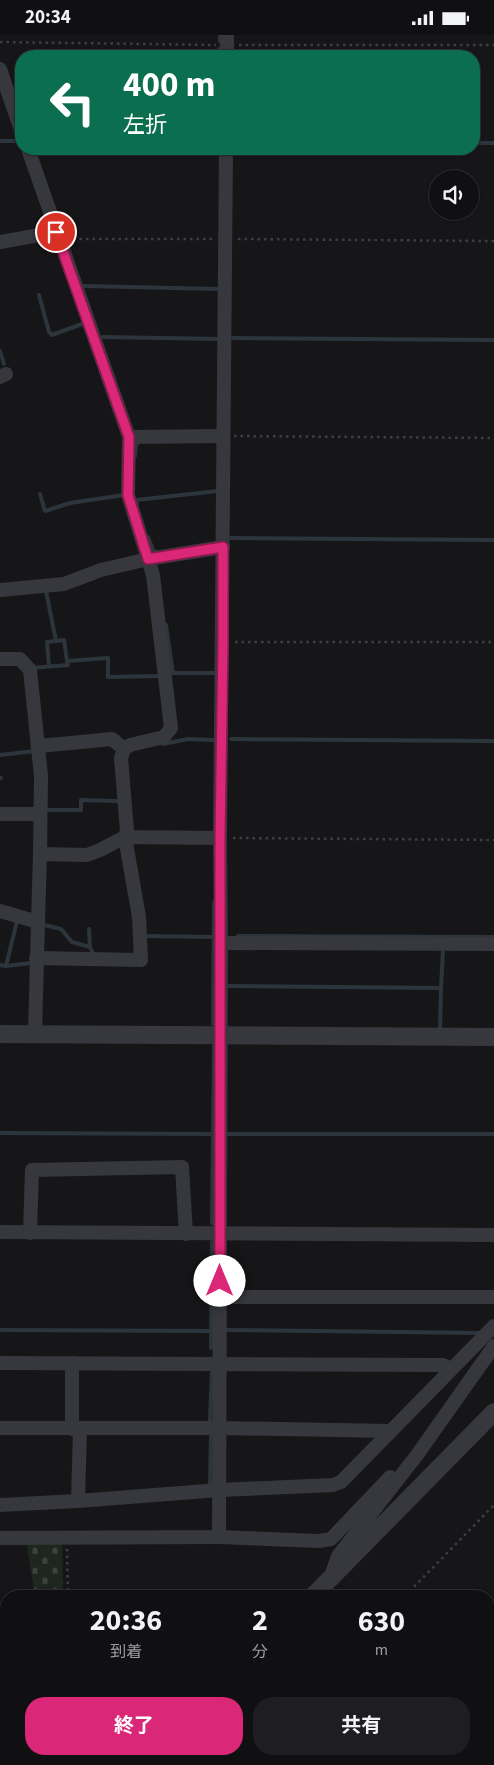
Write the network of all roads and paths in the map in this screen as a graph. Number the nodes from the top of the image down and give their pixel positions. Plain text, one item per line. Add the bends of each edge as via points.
1 (0, 42) edge
2 (227, 45) edge
3 (494, 45) edge
4 (1, 76) edge
5 (15, 114) edge
6 (30, 155) edge
7 (226, 155) edge
8 (58, 236) junction
9 (226, 239) junction
10 (0, 241) edge
11 (494, 241) edge
12 (223, 436) junction
13 (129, 437) junction
14 (494, 439) edge
15 (223, 547) junction
16 (148, 559) junction
17 (0, 590) edge
18 (223, 642) junction
19 (494, 642) edge
20 (0, 659) edge
21 (39, 747) junction
22 (124, 749) junction
23 (0, 814) edge
24 (40, 814) junction
25 (125, 837) junction
26 (220, 838) junction
27 (494, 840) edge
28 (40, 854) junction
29 (0, 911) edge
30 (38, 922) junction
31 (221, 943) junction
32 (494, 944) edge
33 (36, 958) junction
34 (0, 1034) edge
35 (35, 1034) junction
36 (221, 1035) junction
37 (494, 1037) edge
38 (0, 1232) edge
39 (30, 1233) junction
40 (186, 1233) junction
41 (220, 1234) junction
42 (494, 1235) edge
43 (220, 1297) junction
44 (494, 1297) edge
45 (494, 1326) edge
46 (494, 1346) edge
47 (0, 1363) edge
48 (72, 1363) junction
49 (220, 1364) junction
50 (451, 1369) junction
51 (494, 1412) edge
52 (0, 1428) edge
53 (220, 1428) junction
54 (76, 1429) junction
55 (391, 1431) junction
56 (417, 1455) junction
57 (219, 1490) junction
58 (78, 1501) junction
59 (0, 1505) edge
60 (494, 1505) edge
61 (0, 1537) edge
62 (66, 1537) junction
63 (219, 1537) junction
64 (330, 1579) junction
65 (68, 1590) edge
66 (319, 1590) edge
67 (411, 1590) edge

1 - 2 path
2 - 3 path
4 - 5 street
6 - 8 street
7 - 9 street
8 - 9 path
8 - 10 street
8 - 13 street
9 - 11 path
9 - 12 street
12 - 13 street
12 - 14 path
12 - 15 street
13 - 16 street via 128,495
15 - 16 street
15 - 18 street
16 - 17 street via 64,583
16 - 22 street via 153,575 171,728 164,737
18 - 19 path
18 - 26 street
20 - 21 street via 20,659 30,670
21 - 22 street via 112,739
21 - 24 street
22 - 25 street via 121,758
23 - 24 street
24 - 28 street
25 - 26 street
25 - 28 street via 87,855
25 - 33 street via 139,917 141,960
26 - 27 path
26 - 31 street
28 - 30 street
29 - 30 street
30 - 33 street
31 - 32 street
31 - 36 street
33 - 35 street
34 - 35 street
35 - 36 street
36 - 37 street
36 - 41 street
38 - 39 street
39 - 40 street
39 - 40 street via 32,1170 182,1167
40 - 41 street
41 - 42 street
41 - 43 street
43 - 44 street
43 - 49 street
45 - 50 street
46 - 56 street
47 - 48 street
48 - 49 street
48 - 54 street
49 - 50 street via 443,1365
49 - 53 street
50 - 55 street
51 - 64 street
52 - 54 street
53 - 54 street
53 - 55 street
53 - 57 street
54 - 58 street
55 - 57 street via 341,1482 333,1485
56 - 63 street via 408,1458 331,1539
56 - 64 street via 338,1556
57 - 58 street
57 - 63 street
58 - 59 street
60 - 67 path
61 - 62 street
62 - 63 street
62 - 65 path
64 - 66 street

